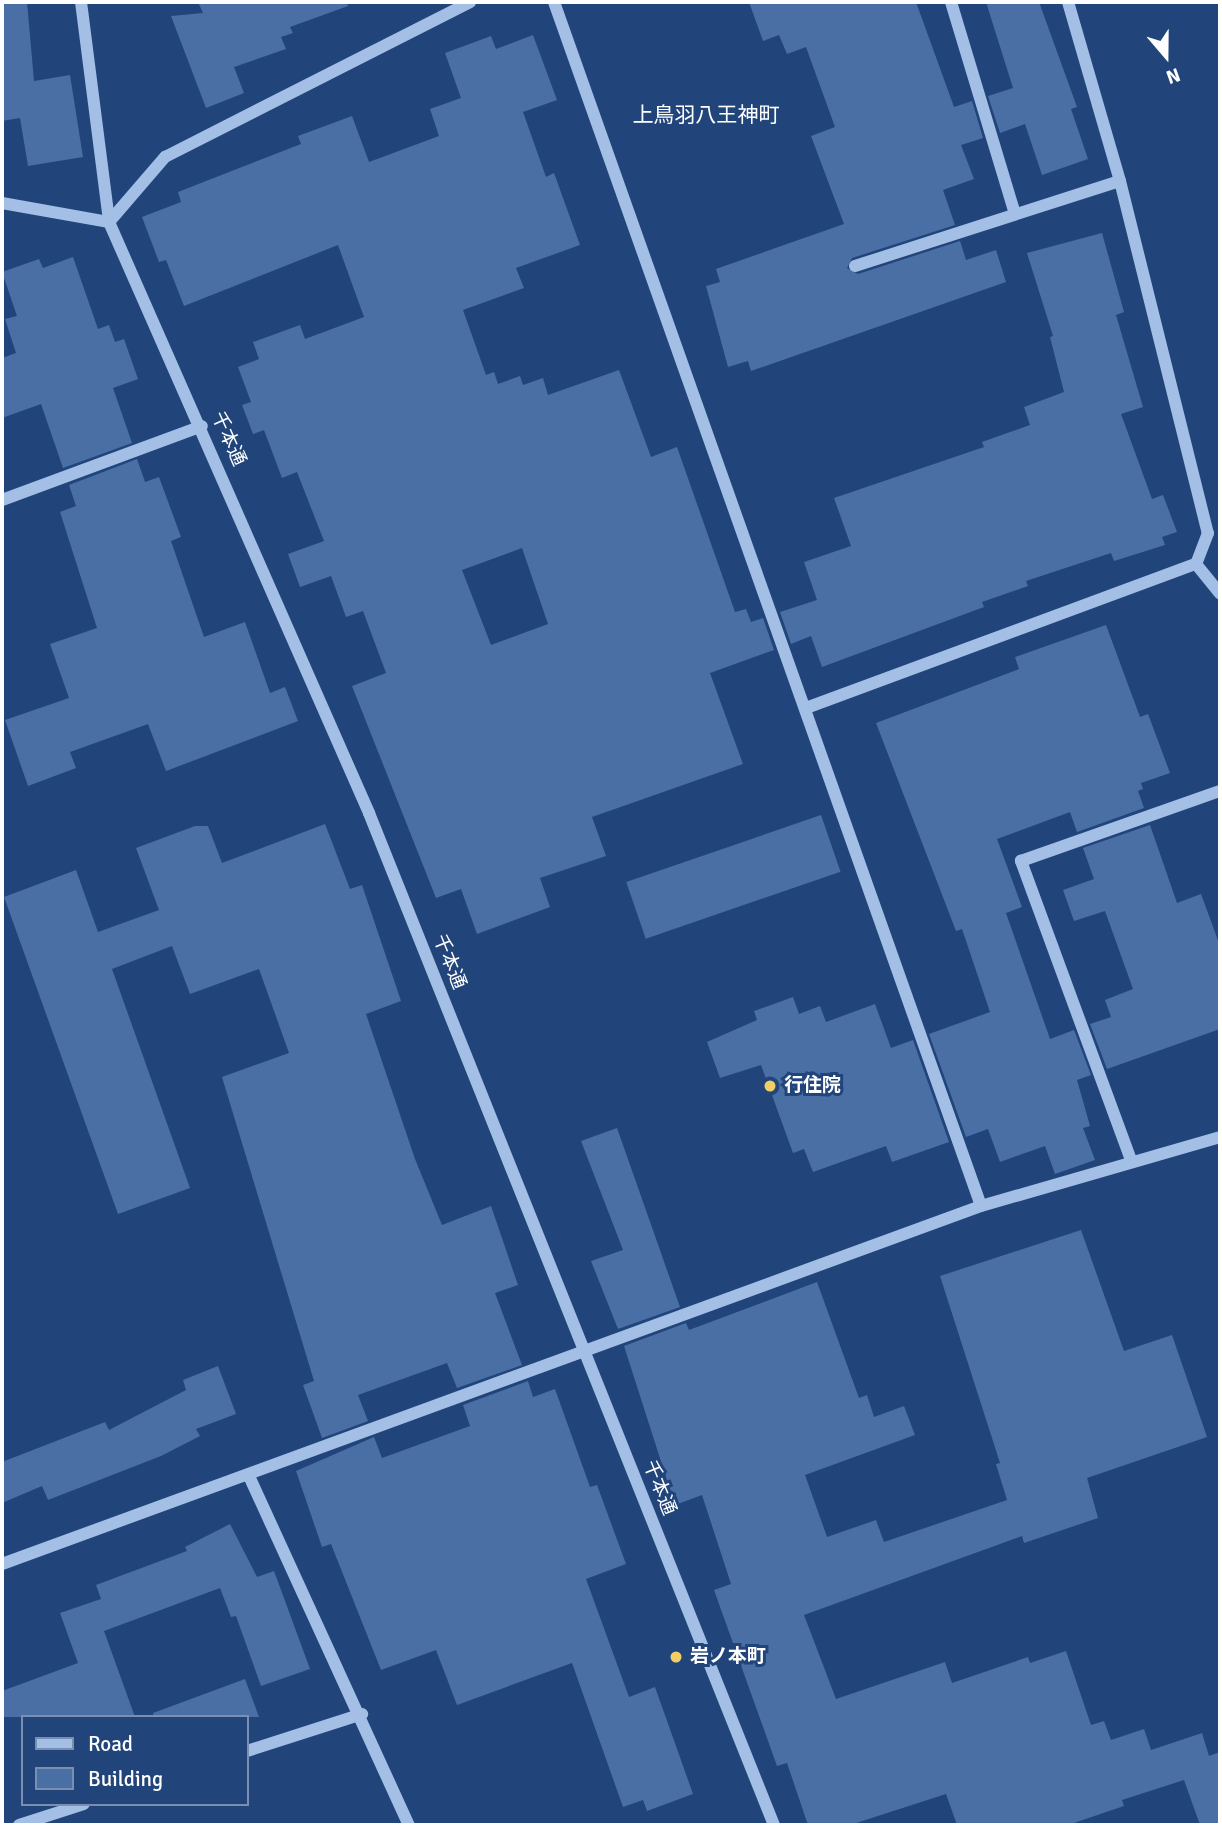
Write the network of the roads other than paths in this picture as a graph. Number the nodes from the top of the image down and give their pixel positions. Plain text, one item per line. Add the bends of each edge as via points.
1 (81, 2) edge
2 (470, 2) edge
3 (554, 2) edge
4 (951, 2) edge
5 (1069, 2) edge
6 (1120, 181) junction
7 (2, 203) edge
8 (1015, 214) junction
9 (109, 222) junction
10 (855, 266) dead end
11 (202, 426) junction
12 (2, 500) edge
13 (1196, 564) junction
14 (1220, 594) edge
15 (806, 708) junction
16 (1220, 791) edge
17 (1220, 1137) edge
18 (1131, 1160) junction
19 (981, 1206) junction
20 (582, 1348) junction
21 (250, 1476) junction
22 (2, 1564) edge
23 (362, 1714) junction
24 (248, 1751) edge
25 (78, 1806) edge
26 (19, 1825) edge
27 (409, 1825) edge
28 (774, 1825) edge

1 - 9 street, 千本通
2 - 9 street via 165,157
3 - 15 street
4 - 8 street
5 - 6 street
6 - 8 street
6 - 13 street via 1208,533
7 - 9 street
8 - 10 street
9 - 11 street, 千本通
11 - 12 street
11 - 20 street, 千本通 via 369,813
13 - 14 street
13 - 15 street
15 - 19 street
16 - 18 street via 1021,861
17 - 18 street
18 - 19 street
19 - 20 street
20 - 21 street
20 - 28 street, 千本通
21 - 22 street
21 - 23 street
23 - 24 street
23 - 27 street
25 - 26 street

